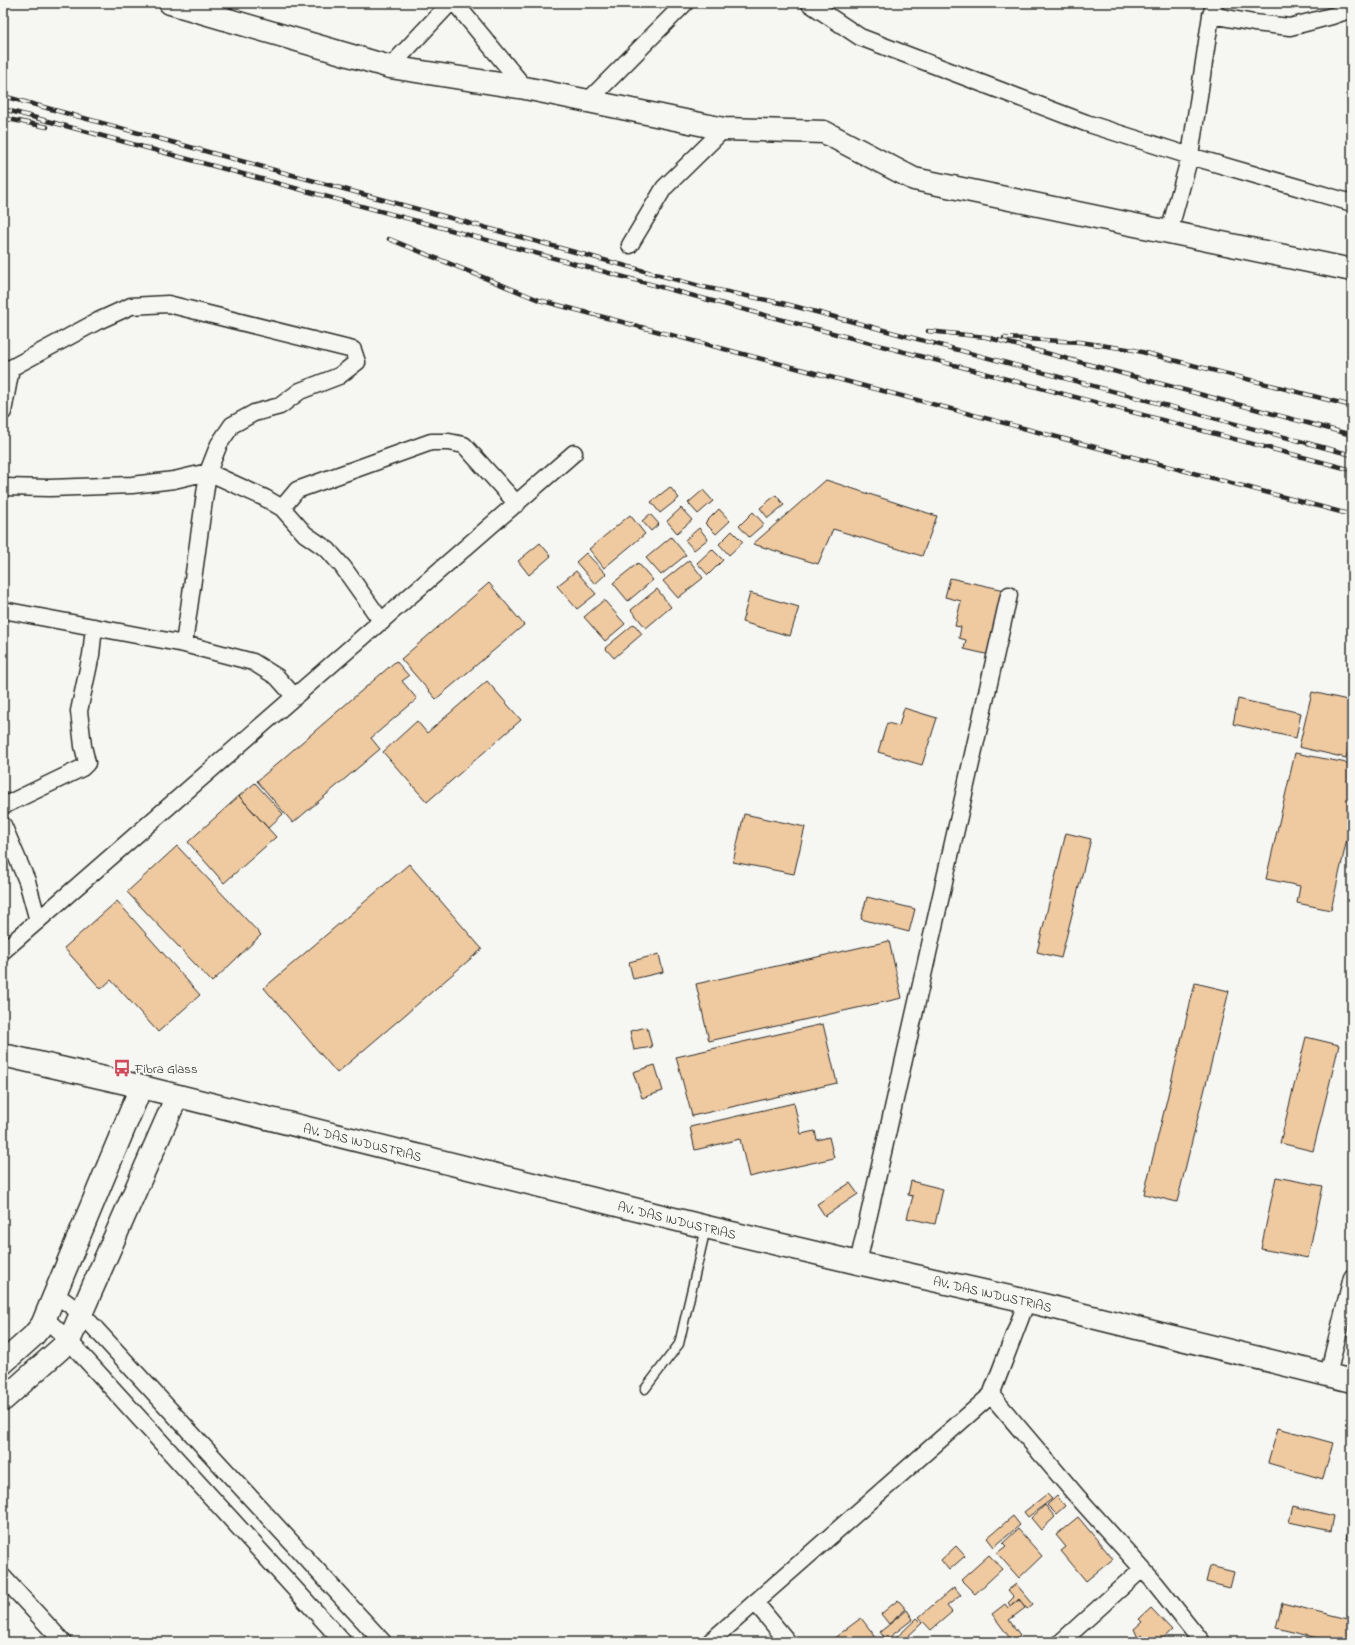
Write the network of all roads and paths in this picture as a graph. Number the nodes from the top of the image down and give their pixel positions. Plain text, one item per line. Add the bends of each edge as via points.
1 (170, 3) edge
2 (450, 3) edge
3 (455, 3) edge
4 (685, 3) edge
5 (809, 3) edge
6 (1213, 9) edge
7 (1352, 9) edge
8 (390, 67) junction
9 (525, 88) junction
10 (588, 101) junction
11 (724, 129) junction
12 (1190, 156) junction
13 (1352, 203) edge
14 (1169, 232) junction
15 (630, 245) dead end
16 (1352, 270) edge
17 (7, 368) edge
18 (3, 412) edge
19 (574, 453) dead end
20 (208, 472) junction
21 (3, 486) edge
22 (517, 504) junction
23 (282, 508) junction
24 (1009, 595) dead end
25 (3, 610) edge
26 (382, 622) junction
27 (94, 627) junction
28 (184, 644) junction
29 (295, 697) junction
30 (3, 806) edge
31 (3, 825) edge
32 (38, 920) junction
33 (3, 951) edge
34 (3, 1055) edge
35 (141, 1087) junction
36 (177, 1096) junction
37 (706, 1227) junction
38 (858, 1263) junction
39 (1352, 1277) edge
40 (55, 1294) junction
41 (1026, 1301) junction
42 (81, 1314) junction
43 (45, 1318) junction
44 (69, 1341) junction
45 (3, 1363) edge
46 (1328, 1375) junction
47 (1352, 1381) edge
48 (645, 1389) dead end
49 (991, 1395) junction
50 (3, 1400) edge
51 (1142, 1569) junction
52 (3, 1577) edge
53 (755, 1602) junction
54 (63, 1642) edge
55 (343, 1642) edge
56 (383, 1642) edge
57 (710, 1642) edge
58 (788, 1642) edge
59 (1061, 1642) edge
60 (1202, 1642) edge

1 - 8 street
2 - 8 street
3 - 9 street
4 - 10 street
5 - 12 street via 860,38 1086,123
6 - 7 street via 1254,23 1290,27
6 - 12 street
8 - 9 street
9 - 10 street
10 - 11 street
11 - 14 street via 824,132 914,178
11 - 15 street via 664,188
12 - 13 street
12 - 14 street
14 - 16 street
17 - 18 street
17 - 20 street via 131,306 146,305 168,304 353,350 357,362 339,376 300,391 280,406 254,413 232,425 219,444
19 - 22 street
20 - 21 street via 174,480 132,484 50,488
20 - 23 street
20 - 28 street
22 - 23 street via 464,445 431,442 297,490
22 - 26 street
23 - 26 street via 305,534 328,550 343,567
24 - 38 street
25 - 27 street
26 - 29 street
27 - 28 street
27 - 30 street via 79,711 87,763 82,768
28 - 29 street via 253,662 277,677
29 - 32 street
31 - 32 street via 27,881
32 - 33 street
34 - 35 street, AV. DAS INDUSTRIAS
35 - 36 street, AV. DAS INDUSTRIAS
35 - 40 street
36 - 37 street, AV. DAS INDUSTRIAS
36 - 42 street
37 - 38 street, AV. DAS INDUSTRIAS
37 - 48 lane via 679,1344
38 - 41 street, AV. DAS INDUSTRIAS
39 - 46 street
40 - 42 street
40 - 43 street
41 - 46 street, AV. DAS INDUSTRIAS
41 - 49 street
42 - 44 street
42 - 56 street
43 - 44 street
43 - 45 street via 33,1336
44 - 50 street
44 - 55 street
46 - 47 street, AV. DAS INDUSTRIAS
49 - 51 street
49 - 53 street
51 - 59 street
51 - 60 street
52 - 54 street
53 - 57 street
53 - 58 street

